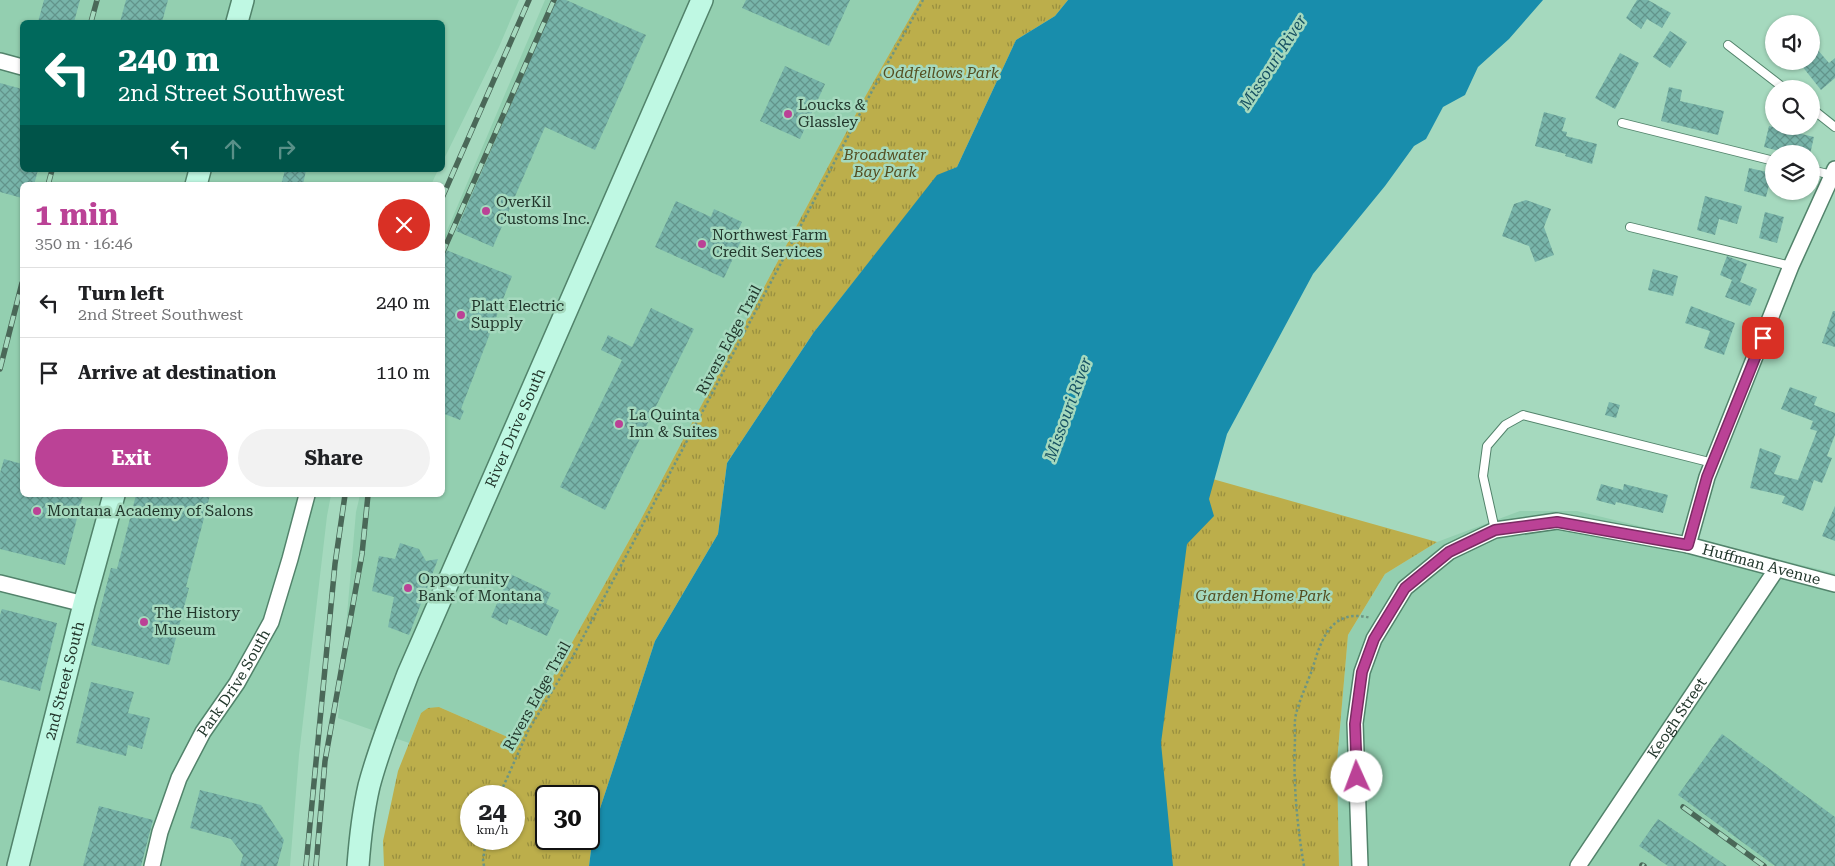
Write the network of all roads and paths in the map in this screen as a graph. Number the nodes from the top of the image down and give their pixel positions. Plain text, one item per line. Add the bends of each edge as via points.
1 (242, 0) edge
2 (702, 0) edge
3 (923, 0) edge
4 (237, 20) edge
5 (1728, 45) dead end
6 (0, 61) edge
7 (20, 66) edge
8 (1773, 80) edge
9 (1820, 115) edge
10 (1622, 123) dead end
11 (1835, 127) edge
12 (1765, 159) edge
13 (1820, 171) edge
14 (1833, 172) edge
15 (1630, 227) dead end
16 (1791, 266) junction
17 (1713, 463) junction
18 (113, 497) edge
19 (306, 497) edge
20 (1495, 530) junction
21 (1688, 545) junction
22 (1776, 570) junction
23 (0, 583) edge
24 (1835, 584) edge
25 (84, 604) junction
26 (1383, 623) junction
27 (504, 785) edge
28 (484, 850) edge
29 (18, 866) edge
30 (152, 866) edge
31 (358, 866) edge
32 (484, 866) edge
33 (1304, 866) edge
34 (1360, 866) edge
35 (1578, 866) edge

1 - 4 main road
2 - 31 main road, River Drive South via 408,674 369,787
3 - 27 path, Rivers Edge Trail via 571,660 528,732
5 - 8 lane
6 - 7 street
9 - 11 lane
10 - 12 lane
13 - 14 lane
14 - 16 street
15 - 16 lane
16 - 17 street
17 - 20 lane via 1522,415 1505,425 1487,446 1483,476
17 - 21 street
18 - 25 main road, 2nd Street South
19 - 30 street, Park Drive South via 271,622 237,683 203,732 179,778
20 - 21 street, Huffman Avenue via 1557,522
20 - 26 street, Huffman Avenue via 1449,552 1405,588
21 - 22 street, Huffman Avenue
22 - 24 street, Huffman Avenue
22 - 35 street, Keogh Street
23 - 25 street
25 - 29 main road, 2nd Street South
26 - 33 path via 1357,614 1340,618 1330,628 1320,644 1296,715 1294,765
26 - 34 street, Huffman Avenue via 1362,672 1355,724
28 - 32 path

